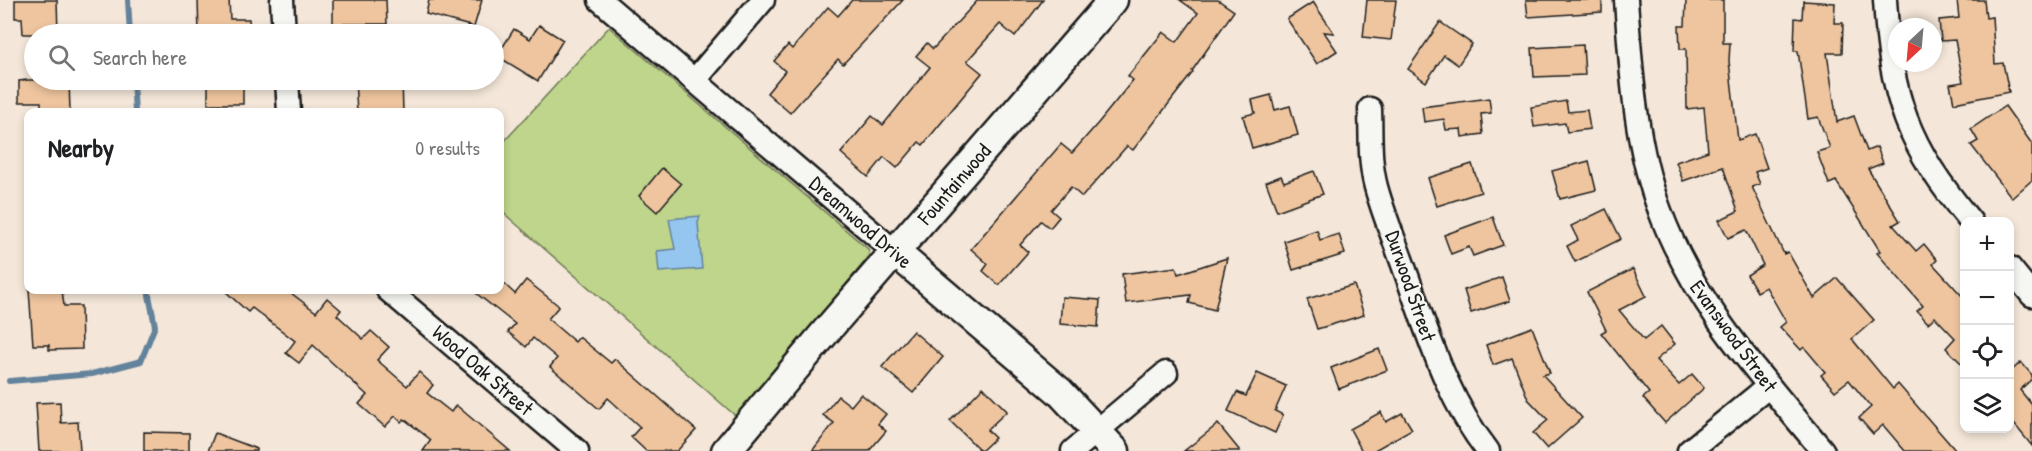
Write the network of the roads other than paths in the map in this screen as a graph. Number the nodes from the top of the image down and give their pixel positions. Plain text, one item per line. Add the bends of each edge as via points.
1 (282, 0) edge
2 (600, 0) edge
3 (763, 0) edge
4 (1113, 0) edge
5 (1626, 0) edge
6 (1884, 0) edge
7 (283, 24) edge
8 (695, 80) junction
9 (288, 90) edge
10 (289, 108) edge
11 (1370, 109) dead end
12 (1967, 217) edge
13 (895, 252) junction
14 (2012, 271) edge
15 (393, 294) edge
16 (2032, 295) edge
17 (1166, 373) dead end
18 (1769, 386) junction
19 (1107, 441) edge
20 (577, 451) edge
21 (726, 451) edge
22 (1073, 451) edge
23 (1488, 451) edge
24 (1689, 451) edge
25 (1822, 451) edge

1 - 7 street
2 - 8 street, Dreamwood Drive
3 - 8 street
4 - 13 street, Fountainwood
5 - 18 street, Evanswood Street via 1636,106 1659,210 1707,306
6 - 12 street via 1899,105 1939,183
8 - 13 street, Dreamwood Drive
9 - 10 street
11 - 23 street, Durwood Street via 1370,151 1376,186 1448,385
13 - 19 street, Dreamwood Drive via 1060,392
13 - 21 street, Fountainwood
14 - 16 street
15 - 20 street, Wood Oak Street
17 - 19 street
18 - 24 street
18 - 25 street, Evanswood Street
19 - 22 street

